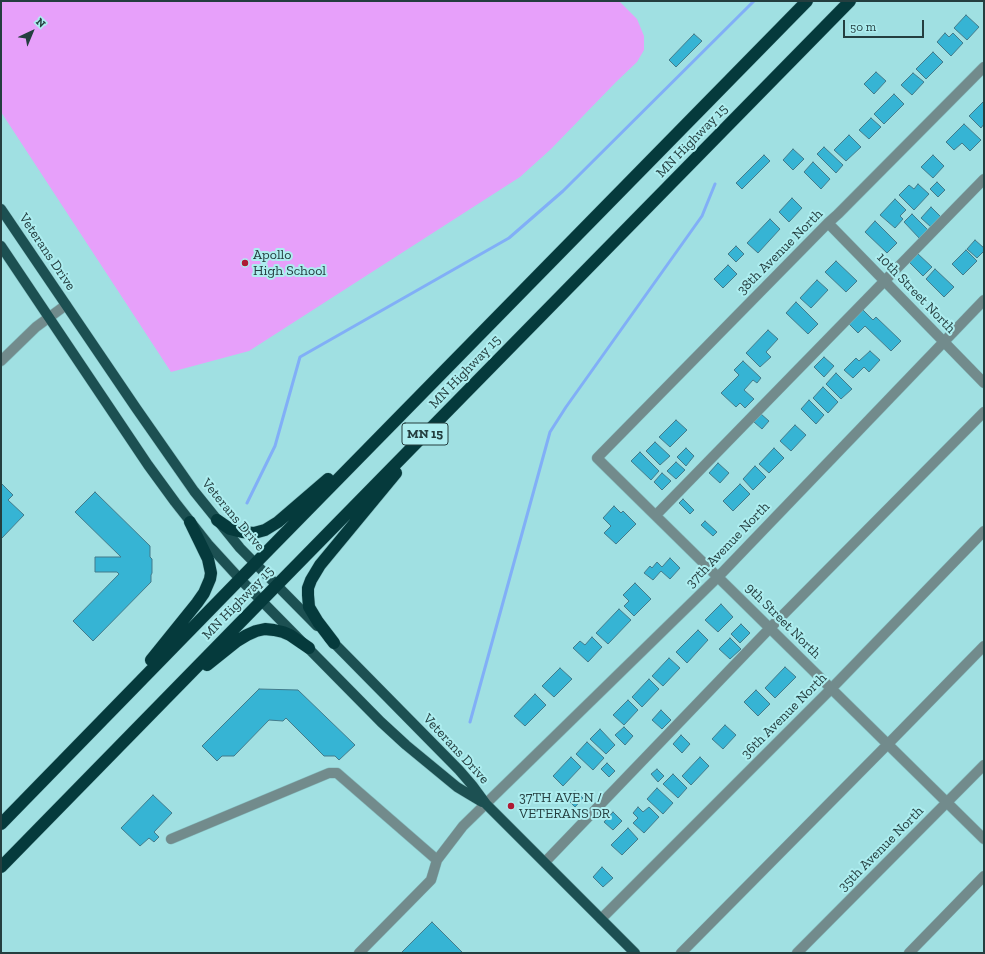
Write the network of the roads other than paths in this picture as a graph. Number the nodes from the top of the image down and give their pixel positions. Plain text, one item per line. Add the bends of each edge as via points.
1 (807, 1) edge
2 (850, 1) edge
3 (984, 67) edge
4 (984, 179) edge
5 (1, 209) edge
6 (828, 223) junction
7 (1, 246) edge
8 (884, 281) junction
9 (984, 300) edge
10 (66, 305) junction
11 (49, 317) junction
12 (943, 341) junction
13 (2, 357) edge
14 (984, 383) edge
15 (984, 412) edge
16 (440, 418) junction
17 (397, 419) junction
18 (597, 458) joint
19 (656, 516) junction
20 (217, 520) junction
21 (190, 522) junction
22 (984, 531) edge
23 (255, 564) junction
24 (718, 576) junction
25 (240, 579) junction
26 (276, 585) junction
27 (262, 600) junction
28 (770, 628) junction
29 (334, 643) junction
30 (984, 646) edge
31 (309, 648) junction
32 (831, 689) junction
33 (168, 696) junction
34 (103, 719) junction
35 (888, 744) junction
36 (984, 765) edge
37 (947, 803) junction
38 (486, 804) junction
39 (1, 824) edge
40 (171, 839) dead end
41 (984, 839) edge
42 (436, 860) junction
43 (544, 862) junction
44 (1, 867) edge
45 (984, 876) edge
46 (601, 919) junction
47 (359, 953) edge
48 (635, 953) edge
49 (681, 953) edge
50 (797, 953) edge
51 (909, 953) edge

1 - 17 highway, MN Highway 15 / MN 15
2 - 16 highway, MN Highway 15 / MN 15
3 - 6 street, 38th Avenue North
4 - 8 street
5 - 10 main road, Veterans Drive
6 - 8 street, 10th Street North
6 - 18 street, 38th Avenue North
7 - 11 main road, Veterans Drive
8 - 12 street, 10th Street North
8 - 19 street
9 - 12 street, 37th Avenue North
10 - 11 street
10 - 20 main road, Veterans Drive via 161,445
11 - 13 street
11 - 21 main road, Veterans Drive via 148,465
12 - 14 street, 10th Street North
12 - 24 street, 37th Avenue North
15 - 28 street
16 - 26 highway, MN Highway 15 / MN 15
16 - 29 highway via 320,565 311,580 308,588 309,607
17 - 20 highway via 271,527 260,532 248,533 230,529
17 - 23 highway, MN Highway 15 / MN 15
18 - 19 street, 9th Street North
19 - 24 street, 9th Street North
20 - 23 main road, Veterans Drive
21 - 25 main road, Veterans Drive
21 - 34 highway via 208,559 211,573 208,586
22 - 32 street, 36th Avenue North
23 - 25 highway, MN Highway 15 / MN 15
23 - 26 main road, Veterans Drive
24 - 28 street, 9th Street North
24 - 38 street, 37th Avenue North
25 - 27 main road, Veterans Drive
25 - 34 highway, MN Highway 15 / MN 15
26 - 27 highway, MN Highway 15 / MN 15
26 - 29 main road, Veterans Drive
27 - 31 main road, Veterans Drive
27 - 33 highway, MN Highway 15 / MN 15
28 - 32 street, 9th Street North
28 - 43 street
29 - 38 main road, Veterans Drive via 459,770
30 - 35 street
31 - 33 highway via 283,632 265,629 256,631 237,641
31 - 38 main road, Veterans Drive via 406,745 457,787
32 - 35 street, 9th Street North
32 - 46 street, 36th Avenue North
33 - 44 highway, MN Highway 15 / MN 15
34 - 39 highway, MN Highway 15 / MN 15
35 - 37 street, 9th Street North
35 - 49 street
36 - 37 street, 35th Avenue North
37 - 41 street, 9th Street North
37 - 50 street, 35th Avenue North
38 - 42 street, 37th Avenue North via 463,826
38 - 43 main road, Veterans Drive
40 - 42 street via 329,773 337,773
42 - 47 street via 431,880
43 - 46 main road, Veterans Drive
45 - 51 street
46 - 48 main road, Veterans Drive

